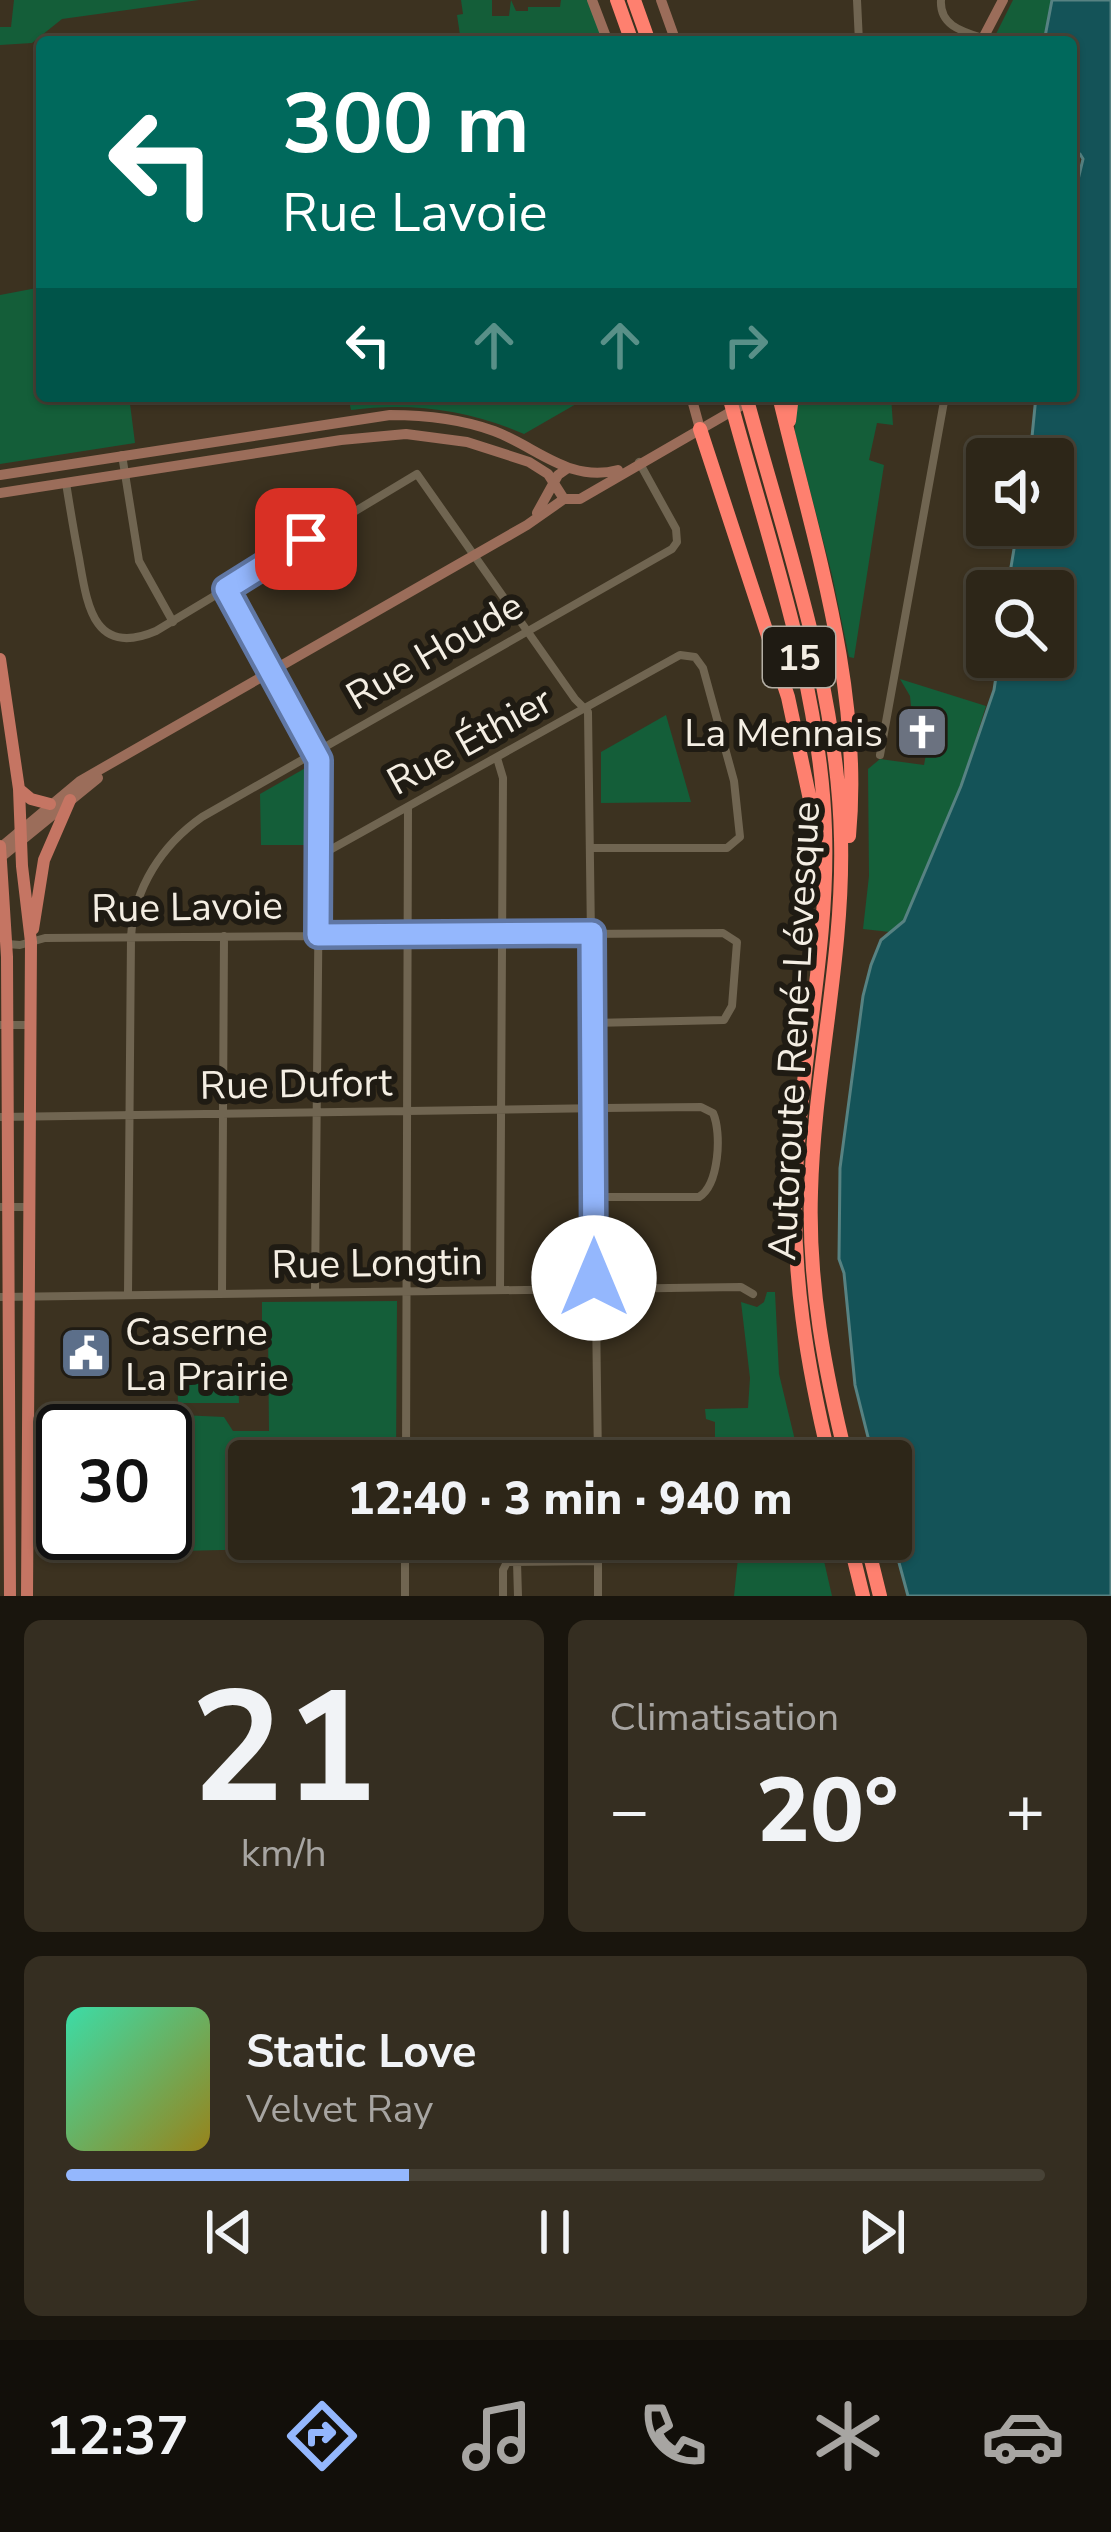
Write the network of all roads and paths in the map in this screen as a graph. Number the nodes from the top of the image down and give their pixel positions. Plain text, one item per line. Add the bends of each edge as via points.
1 (592, 0) edge
2 (617, 0) edge
3 (634, 0) edge
4 (661, 0) edge
5 (857, 0) edge
6 (941, 0) edge
7 (1003, 0) edge
8 (606, 36) edge
9 (630, 36) edge
10 (647, 36) edge
11 (674, 36) edge
12 (859, 36) edge
13 (976, 36) edge
14 (988, 36) edge
15 (693, 402) edge
16 (731, 402) edge
17 (747, 402) edge
18 (748, 402) edge
19 (781, 402) edge
20 (791, 402) edge
21 (944, 402) edge
22 (789, 426) junction
23 (700, 429) junction
24 (122, 455) junction
25 (635, 464) junction
26 (568, 468) junction
27 (584, 473) junction
28 (125, 474) junction
29 (0, 475) edge
30 (66, 483) junction
31 (555, 484) junction
32 (0, 493) edge
33 (585, 494) junction
34 (564, 499) junction
35 (527, 525) junction
36 (475, 555) junction
37 (226, 589) junction
38 (173, 622) junction
39 (528, 632) junction
40 (0, 659) edge
41 (272, 670) junction
42 (584, 709) junction
43 (317, 752) junction
44 (130, 754) junction
45 (880, 755) dead end
46 (497, 758) junction
47 (17, 773) junction
48 (0, 775) edge
49 (19, 789) junction
50 (70, 800) junction
51 (50, 804) junction
52 (408, 808) junction
53 (21, 834) junction
54 (591, 848) junction
55 (0, 852) edge
56 (21, 855) junction
57 (319, 856) junction
58 (826, 878) junction
59 (839, 925) junction
60 (592, 933) junction
61 (502, 934) junction
62 (318, 935) junction
63 (410, 935) junction
64 (224, 936) junction
65 (131, 937) junction
66 (3, 942) edge
67 (31, 942) junction
68 (592, 1023) junction
69 (4, 1025) edge
70 (32, 1025) junction
71 (593, 1108) junction
72 (409, 1111) junction
73 (501, 1111) junction
74 (317, 1112) junction
75 (129, 1114) junction
76 (223, 1114) junction
77 (4, 1117) edge
78 (32, 1117) junction
79 (593, 1197) junction
80 (4, 1207) edge
81 (31, 1207) junction
82 (594, 1289) junction
83 (500, 1290) junction
84 (315, 1292) junction
85 (407, 1292) junction
86 (222, 1294) junction
87 (753, 1294) dead end
88 (128, 1295) junction
89 (4, 1297) edge
90 (30, 1297) junction
91 (5, 1388) edge
92 (406, 1440) edge
93 (598, 1440) edge
94 (825, 1440) edge
95 (842, 1440) edge
96 (5, 1478) edge
97 (405, 1560) edge
98 (854, 1560) edge
99 (871, 1560) edge
100 (517, 1562) junction
101 (598, 1562) joint
102 (5, 1570) edge
103 (10, 1596) edge
104 (27, 1596) edge
105 (404, 1596) edge
106 (503, 1596) edge
107 (518, 1596) edge
108 (598, 1596) edge
109 (863, 1596) edge
110 (880, 1596) edge

1 - 8 street
2 - 9 highway
3 - 10 highway
4 - 11 street
5 - 12 street
6 - 13 street via 944,20
7 - 14 street
15 - 23 street
16 - 58 highway, Autoroute René-Lévesque / 15 via 811,710
17 - 23 street
18 - 59 highway, Autoroute René-Lévesque / 15 via 830,722 841,823
19 - 22 highway
20 - 22 highway
21 - 45 street
22 - 59 highway via 850,727
23 - 25 street
23 - 58 highway via 794,718
24 - 26 street via 400,415 487,428
24 - 28 street
24 - 29 street
25 - 27 street
25 - 33 street
25 - 39 street, Rue Houde via 676,529 675,546
26 - 27 street
26 - 31 street
27 - 33 street
28 - 30 street
28 - 31 street via 406,434 482,446 536,465
28 - 38 street via 141,567
30 - 32 street
30 - 38 street via 94,621 126,639
31 - 34 street
31 - 35 street
33 - 34 street
34 - 35 street
35 - 36 street
36 - 37 street via 415,474
36 - 39 street
36 - 41 street
37 - 38 street
37 - 41 street
39 - 42 street
39 - 43 street, Rue Houde
40 - 47 main road
41 - 43 street
41 - 44 street
42 - 46 street, Rue Éthier
42 - 54 street
42 - 54 street, Rue Éthier via 680,655 695,657 719,720 740,828 728,848
43 - 57 street
43 - 65 street, Rue Houde via 181,833 143,886
44 - 50 street
44 - 51 street
46 - 52 street, Rue Éthier
46 - 61 street
47 - 48 street
47 - 49 main road
49 - 51 main road
49 - 53 main road
50 - 53 street
50 - 67 main road via 44,860
51 - 53 street
52 - 57 street, Rue Éthier
52 - 63 street
53 - 55 street
53 - 56 main road
54 - 60 street
55 - 56 street
55 - 66 main road
56 - 67 main road
57 - 62 street
58 - 94 highway, Autoroute René-Lévesque / 15 via 795,1233 803,1339
59 - 95 highway, Autoroute René-Lévesque / 15 via 811,1222 821,1346
60 - 61 street, Rue Lavoie
60 - 68 street
60 - 68 street, Rue Lavoie via 723,932 738,948 724,1020
61 - 63 street, Rue Lavoie
61 - 73 street
62 - 63 street, Rue Lavoie
62 - 64 street, Rue Lavoie
62 - 74 street
63 - 72 street
64 - 65 street, Rue Lavoie
64 - 76 street
65 - 67 street, Rue Lavoie
65 - 75 street, Rue Houde
66 - 67 street, Rue Lavoie
66 - 69 main road
67 - 70 main road
68 - 71 street
69 - 70 street
69 - 77 main road
70 - 78 main road
71 - 73 street, Rue Dufort
71 - 79 street
71 - 79 street, Rue Dufort via 701,1107 717,1122 712,1182 703,1196
72 - 73 street, Rue Dufort
72 - 74 street, Rue Dufort
72 - 85 street
73 - 83 street
74 - 76 street, Rue Dufort
74 - 84 street
75 - 76 street, Rue Dufort
75 - 78 street, Rue Dufort
75 - 88 street, Rue Houde
76 - 86 street
77 - 78 street, Rue Dufort
77 - 80 main road
78 - 81 main road
79 - 82 street
80 - 81 street
80 - 89 main road
81 - 90 main road
82 - 83 street, Rue Longtin
82 - 87 street, Rue Longtin
82 - 93 street
83 - 85 street, Rue Longtin
84 - 85 street, Rue Longtin
84 - 86 street, Rue Longtin
85 - 92 street
86 - 88 street, Rue Longtin
88 - 90 street, Rue Longtin
89 - 90 street, Rue Longtin
89 - 91 main road
90 - 104 main road
91 - 96 main road
96 - 102 main road
97 - 105 street
98 - 109 highway
99 - 110 highway
100 - 101 street
100 - 106 street via 504,1565
100 - 107 street
101 - 108 street
102 - 103 main road

